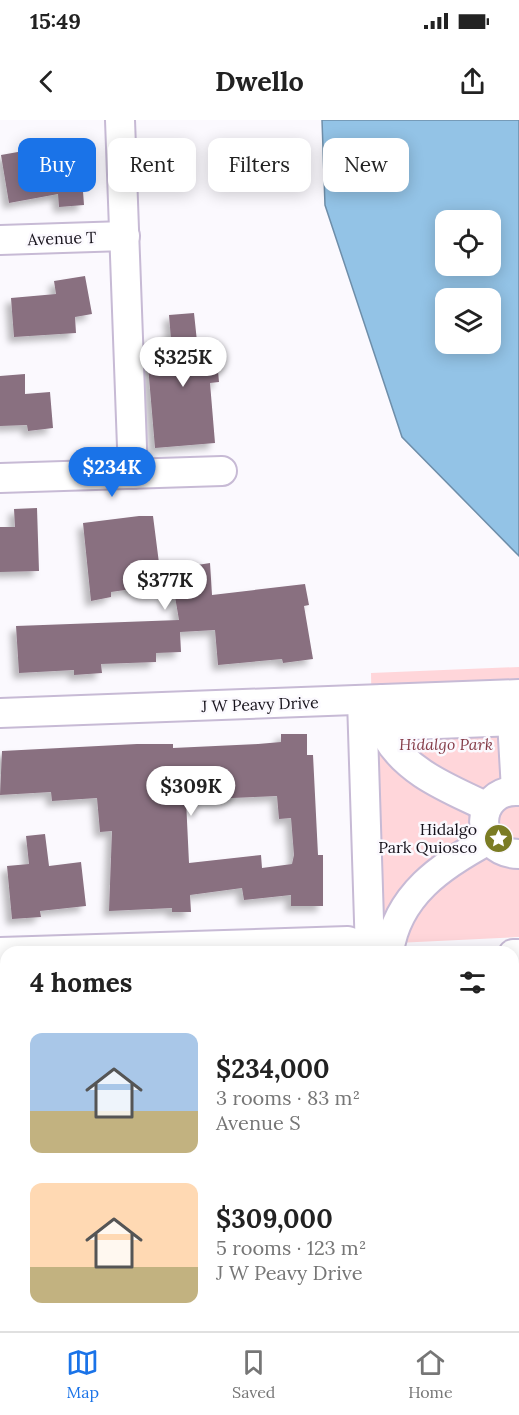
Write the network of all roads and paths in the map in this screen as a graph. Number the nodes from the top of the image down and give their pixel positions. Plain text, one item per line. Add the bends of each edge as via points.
1 (120, 120) edge
2 (125, 236) junction
3 (0, 240) edge
4 (222, 471) dead end
5 (133, 474) junction
6 (0, 478) edge
7 (519, 694) edge
8 (376, 709) junction
9 (0, 713) edge
10 (515, 721) edge
11 (518, 790) edge
12 (487, 807) junction
13 (489, 840) junction
14 (519, 862) edge
15 (190, 946) edge
16 (362, 946) edge
17 (377, 946) edge
18 (382, 946) edge

1 - 2 street
2 - 3 street, Avenue T
2 - 5 street
4 - 5 street
5 - 6 street
7 - 8 street, J W Peavy Drive
8 - 9 street, J W Peavy Drive
8 - 10 street
8 - 12 street via 385,735 413,767 430,780
8 - 17 street
10 - 11 street
11 - 12 street via 500,795
12 - 13 street via 484,824
13 - 14 street
13 - 18 street via 460,855 422,884
15 - 16 street via 348,941

